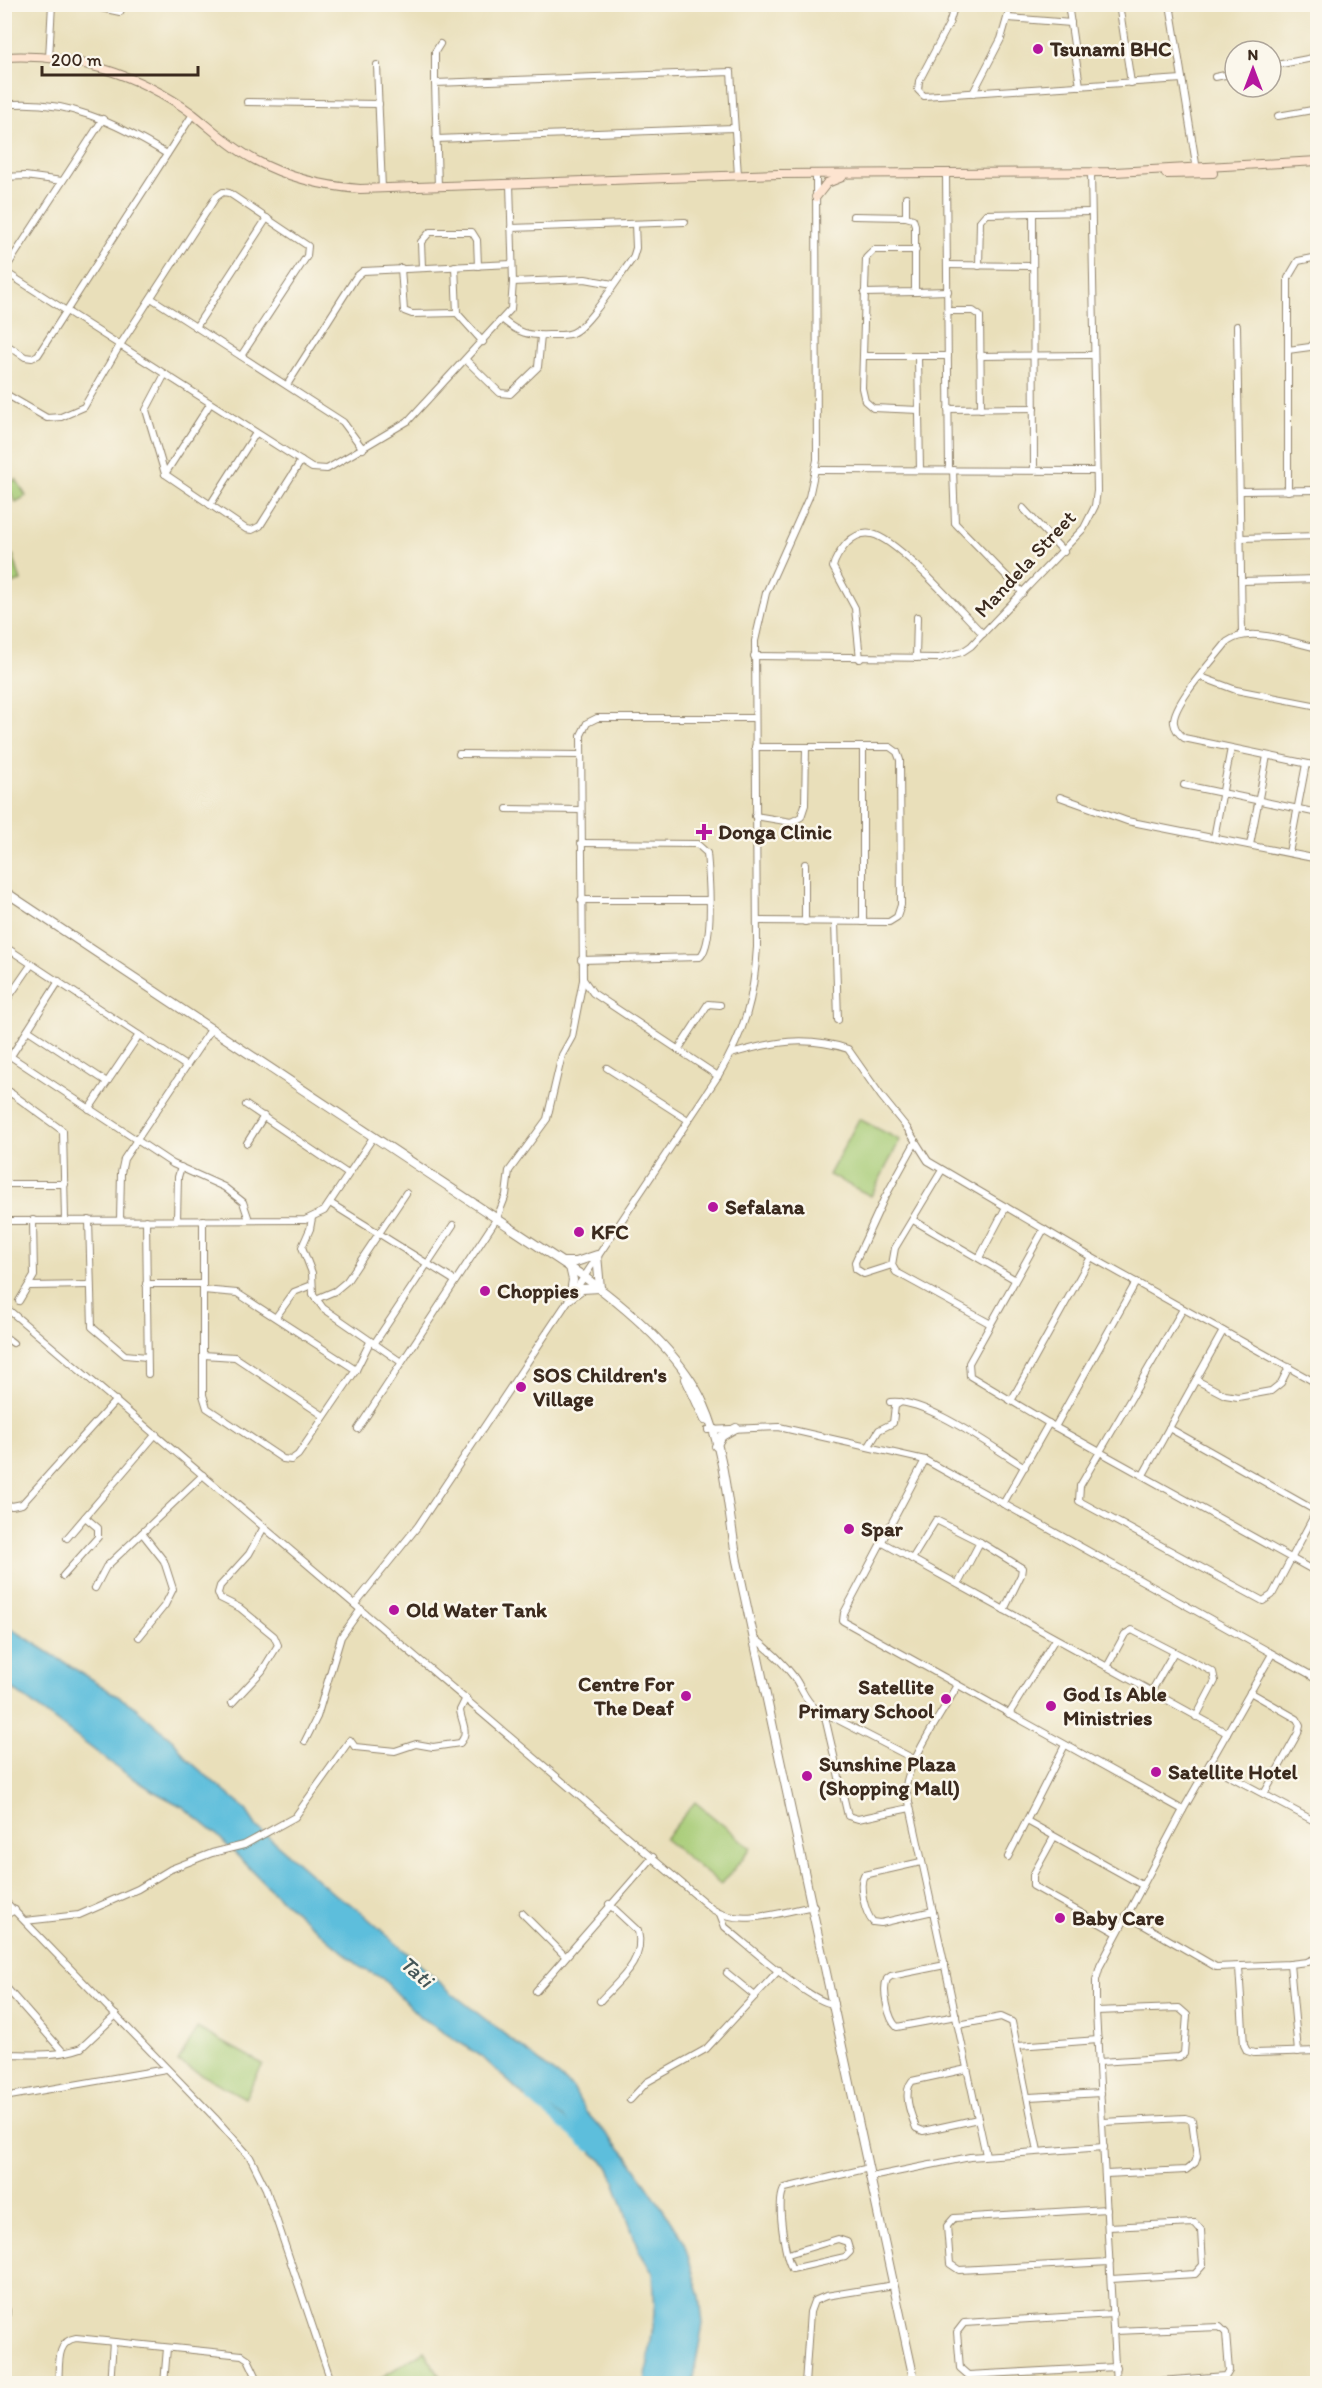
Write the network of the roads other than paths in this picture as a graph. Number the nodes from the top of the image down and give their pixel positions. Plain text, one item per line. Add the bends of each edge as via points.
1 (12, 4) edge
2 (52, 4) edge
3 (82, 4) edge
4 (124, 4) edge
5 (955, 4) edge
6 (1011, 4) edge
7 (1068, 4) edge
8 (1119, 4) edge
9 (1170, 4) edge
10 (4, 6) edge
11 (1008, 18) junction
12 (1071, 23) junction
13 (440, 44) dead end
14 (4, 57) edge
15 (1317, 57) edge
16 (49, 58) junction
17 (1283, 64) edge
18 (377, 65) dead end
19 (1223, 75) edge
20 (1215, 76) dead end
21 (1182, 79) junction
22 (435, 82) junction
23 (1131, 83) junction
24 (1080, 86) junction
25 (974, 93) junction
26 (247, 102) dead end
27 (379, 104) junction
28 (4, 105) edge
29 (1317, 108) edge
30 (193, 114) junction
31 (1278, 116) dead end
32 (103, 118) junction
33 (734, 128) junction
34 (436, 139) junction
35 (167, 154) junction
36 (1317, 163) edge
37 (1198, 171) junction
38 (1091, 172) junction
39 (816, 174) junction
40 (946, 174) junction
41 (738, 175) junction
42 (848, 175) junction
43 (4, 177) edge
44 (62, 181) junction
45 (510, 184) junction
46 (438, 187) junction
47 (382, 189) junction
48 (906, 197) dead end
49 (816, 198) junction
50 (1091, 212) junction
51 (1034, 213) junction
52 (853, 216) dead end
53 (906, 217) junction
54 (267, 218) junction
55 (684, 222) dead end
56 (635, 224) junction
57 (511, 228) junction
58 (916, 250) junction
59 (1317, 257) edge
60 (512, 264) junction
61 (948, 265) junction
62 (455, 266) junction
63 (478, 266) junction
64 (979, 266) junction
65 (1033, 266) junction
66 (422, 267) junction
67 (401, 268) junction
68 (513, 282) junction
69 (613, 284) junction
70 (948, 291) junction
71 (915, 292) junction
72 (864, 293) junction
73 (151, 298) junction
74 (67, 311) junction
75 (949, 311) junction
76 (457, 314) junction
77 (503, 320) junction
78 (1237, 326) dead end
79 (196, 327) junction
80 (541, 336) junction
81 (1317, 339) edge
82 (483, 342) junction
83 (4, 343) edge
84 (120, 345) junction
85 (1288, 350) junction
86 (1034, 355) junction
87 (241, 356) junction
88 (864, 356) junction
89 (918, 356) junction
90 (948, 356) junction
91 (980, 356) junction
92 (1094, 356) junction
93 (466, 360) junction
94 (165, 374) junction
95 (287, 385) junction
96 (4, 393) edge
97 (210, 404) junction
98 (1034, 408) junction
99 (948, 409) junction
100 (981, 409) junction
101 (919, 410) junction
102 (256, 433) junction
103 (363, 449) junction
104 (301, 461) junction
105 (816, 470) junction
106 (920, 470) junction
107 (951, 470) junction
108 (1034, 470) junction
109 (1096, 471) junction
110 (165, 474) junction
111 (1317, 490) edge
112 (1241, 491) junction
113 (1288, 491) junction
114 (210, 505) junction
115 (1023, 508) dead end
116 (1317, 536) edge
117 (1241, 538) junction
118 (1064, 552) junction
119 (1317, 579) edge
120 (1242, 581) junction
121 (1023, 593) junction
122 (916, 617) dead end
123 (983, 634) junction
124 (1242, 634) junction
125 (1317, 648) edge
126 (754, 656) junction
127 (916, 658) junction
128 (860, 659) junction
129 (1201, 677) junction
130 (1317, 706) edge
131 (755, 718) junction
132 (755, 747) junction
133 (806, 747) junction
134 (862, 747) junction
135 (1231, 748) junction
136 (459, 754) dead end
137 (581, 755) junction
138 (1267, 756) junction
139 (1306, 764) junction
140 (1317, 766) edge
141 (1184, 785) dead end
142 (1223, 794) junction
143 (1060, 796) dead end
144 (1258, 802) junction
145 (507, 809) dead end
146 (1296, 809) junction
147 (580, 810) junction
148 (1317, 813) edge
149 (755, 816) junction
150 (1214, 838) junction
151 (581, 843) junction
152 (1251, 845) junction
153 (1288, 853) junction
154 (1317, 859) edge
155 (805, 864) dead end
156 (4, 891) edge
157 (581, 900) junction
158 (709, 900) junction
159 (757, 921) junction
160 (805, 922) junction
161 (834, 922) junction
162 (863, 922) junction
163 (5, 947) edge
164 (581, 960) junction
165 (31, 965) junction
166 (583, 979) junction
167 (59, 981) junction
168 (4, 1004) edge
169 (720, 1005) dead end
170 (837, 1020) dead end
171 (212, 1028) junction
172 (28, 1029) junction
173 (139, 1035) junction
174 (678, 1050) junction
175 (4, 1052) edge
176 (731, 1054) junction
177 (11, 1056) junction
178 (186, 1066) junction
179 (607, 1068) dead end
180 (718, 1076) junction
181 (107, 1082) junction
182 (7, 1090) edge
183 (4, 1102) edge
184 (246, 1105) dead end
185 (89, 1109) junction
186 (264, 1116) junction
187 (688, 1119) junction
188 (374, 1136) junction
189 (136, 1140) junction
190 (247, 1143) dead end
191 (915, 1143) junction
192 (181, 1167) junction
193 (942, 1170) junction
194 (348, 1174) junction
195 (4, 1184) edge
196 (65, 1184) junction
197 (406, 1193) dead end
198 (330, 1203) junction
199 (1006, 1207) junction
200 (312, 1218) junction
201 (497, 1218) junction
202 (33, 1220) junction
203 (65, 1220) junction
204 (89, 1220) junction
205 (120, 1220) junction
206 (146, 1220) junction
207 (177, 1220) junction
208 (202, 1220) junction
209 (249, 1220) junction
210 (913, 1220) junction
211 (4, 1221) edge
212 (453, 1225) dead end
213 (1044, 1229) junction
214 (379, 1232) junction
215 (597, 1255) junction
216 (1091, 1257) junction
217 (979, 1258) junction
218 (426, 1263) junction
219 (566, 1265) junction
220 (892, 1265) junction
221 (583, 1276) junction
222 (1014, 1279) junction
223 (455, 1281) junction
224 (1136, 1282) junction
225 (146, 1284) junction
226 (89, 1285) junction
227 (312, 1285) junction
228 (30, 1286) junction
229 (203, 1287) junction
230 (600, 1288) junction
231 (570, 1298) junction
232 (316, 1299) junction
233 (19, 1301) dead end
234 (4, 1306) edge
235 (1183, 1309) junction
236 (276, 1317) junction
237 (989, 1323) junction
238 (1223, 1331) junction
239 (4, 1336) edge
240 (13, 1343) dead end
241 (372, 1343) junction
242 (203, 1355) junction
243 (147, 1357) junction
244 (401, 1362) junction
245 (1289, 1367) junction
246 (356, 1370) junction
247 (148, 1374) dead end
248 (1197, 1380) junction
249 (1317, 1384) edge
250 (116, 1400) junction
251 (890, 1401) dead end
252 (1011, 1401) junction
253 (903, 1402) junction
254 (324, 1416) junction
255 (1052, 1425) junction
256 (736, 1428) junction
257 (1169, 1428) junction
258 (358, 1429) dead end
259 (711, 1430) junction
260 (156, 1434) junction
261 (716, 1446) junction
262 (869, 1446) junction
263 (1100, 1452) junction
264 (925, 1460) junction
265 (1024, 1467) junction
266 (203, 1474) junction
267 (1143, 1475) junction
268 (725, 1498) junction
269 (4, 1504) edge
270 (1004, 1504) junction
271 (1317, 1510) edge
272 (85, 1517) junction
273 (264, 1527) junction
274 (142, 1533) junction
275 (67, 1538) dead end
276 (980, 1542) junction
277 (883, 1543) junction
278 (1292, 1558) junction
279 (912, 1559) junction
280 (1317, 1573) edge
281 (63, 1576) dead end
282 (958, 1584) junction
283 (95, 1588) dead end
284 (355, 1604) junction
285 (361, 1609) junction
286 (1004, 1610) junction
287 (139, 1637) dead end
288 (753, 1637) junction
289 (1055, 1639) junction
290 (1174, 1652) junction
291 (1272, 1654) junction
292 (1107, 1667) junction
293 (1317, 1667) edge
294 (1315, 1678) edge
295 (958, 1685) junction
296 (1151, 1692) junction
297 (1250, 1692) junction
298 (466, 1698) junction
299 (232, 1703) dead end
300 (824, 1713) junction
301 (1010, 1714) junction
302 (1196, 1717) junction
303 (1227, 1733) junction
304 (305, 1741) dead end
305 (1065, 1745) junction
306 (916, 1760) junction
307 (1209, 1765) junction
308 (1264, 1794) junction
309 (910, 1808) junction
310 (1183, 1810) junction
311 (1027, 1821) junction
312 (1317, 1823) edge
313 (1054, 1837) junction
314 (653, 1857) junction
315 (1008, 1857) dead end
316 (921, 1862) junction
317 (1142, 1885) junction
318 (4, 1900) edge
319 (609, 1904) junction
320 (814, 1906) junction
321 (15, 1910) junction
322 (933, 1911) junction
323 (522, 1913) dead end
324 (720, 1914) junction
325 (1126, 1915) junction
326 (4, 1916) edge
327 (25, 1921) junction
328 (1117, 1933) junction
329 (565, 1956) junction
330 (1317, 1957) edge
331 (1290, 1964) junction
332 (945, 1965) junction
333 (1239, 1967) junction
334 (779, 1970) junction
335 (727, 1973) dead end
336 (4, 1985) edge
337 (536, 1991) dead end
338 (755, 1996) junction
339 (600, 2001) dead end
340 (834, 2004) junction
341 (1096, 2011) junction
342 (116, 2015) junction
343 (956, 2016) junction
344 (958, 2025) junction
345 (1098, 2040) junction
346 (1018, 2046) junction
347 (1317, 2050) edge
348 (63, 2052) junction
349 (1298, 2052) junction
350 (4, 2054) edge
351 (1099, 2062) junction
352 (967, 2068) junction
353 (166, 2069) junction
354 (1101, 2093) junction
355 (4, 2097) edge
356 (1029, 2097) junction
357 (630, 2100) dead end
358 (978, 2119) junction
359 (1103, 2122) junction
360 (1104, 2147) junction
361 (1038, 2151) junction
362 (986, 2155) junction
363 (868, 2168) junction
364 (1106, 2174) junction
365 (871, 2177) junction
366 (1107, 2209) junction
367 (1108, 2227) junction
368 (788, 2254) junction
369 (1110, 2262) junction
370 (1111, 2280) junction
371 (894, 2285) junction
372 (4, 2299) edge
373 (1113, 2314) junction
374 (1114, 2331) junction
375 (5, 2341) edge
376 (114, 2342) junction
377 (4, 2346) edge
378 (167, 2348) junction
379 (1116, 2367) junction
380 (58, 2384) edge
381 (110, 2384) edge
382 (164, 2384) edge
383 (260, 2384) edge
384 (332, 2384) edge
385 (805, 2384) edge
386 (915, 2384) edge
387 (1118, 2384) edge

1 - 10 street
2 - 16 street
3 - 4 street via 120,12
5 - 25 street via 949,24 919,80 918,90 932,97
6 - 11 street
7 - 12 street
8 - 23 street
9 - 21 street
11 - 12 street
11 - 25 street
12 - 24 street
13 - 22 street via 435,52
14 - 16 main road
15 - 17 street
16 - 30 main road via 96,66 130,78
18 - 27 street
19 - 20 street
21 - 23 street
21 - 37 street
22 - 33 street via 731,72
22 - 34 street
23 - 24 street
24 - 25 street
26 - 27 street
27 - 47 street
28 - 32 street via 44,104
29 - 31 street
30 - 35 street
30 - 47 main road via 239,151 274,170 319,184
32 - 35 street
32 - 44 street
33 - 34 street
33 - 41 street
34 - 46 street
35 - 74 street
36 - 37 main road
37 - 38 main road
38 - 40 main road
38 - 50 street, Mandela Street
39 - 41 main road
39 - 42 main road
39 - 49 street
40 - 42 main road
40 - 61 street
41 - 45 main road
42 - 49 main road via 827,183
43 - 44 street
44 - 74 street via 4,271
45 - 46 main road
45 - 57 street
46 - 47 main road
48 - 53 street
49 - 105 street
50 - 51 street
50 - 92 street, Mandela Street
51 - 64 street via 983,216
51 - 65 street
52 - 53 street
53 - 58 street via 915,221
54 - 73 street via 229,193 219,193
54 - 79 street
54 - 87 street via 306,242 309,251
55 - 56 street
56 - 57 street
56 - 69 street via 635,253
57 - 60 street
58 - 71 street
58 - 72 street via 869,253
59 - 85 street via 1298,261 1290,270
60 - 63 street
60 - 68 street
61 - 64 street
61 - 70 street
62 - 63 street
62 - 66 street
62 - 76 street
63 - 66 street via 475,236 458,231 425,234 421,242
64 - 65 street
65 - 86 street
66 - 67 street
67 - 76 street via 404,311
67 - 95 street via 359,273
68 - 69 street via 585,279
68 - 77 street via 513,304
69 - 80 street via 575,332
70 - 71 street
70 - 75 street
71 - 72 street
72 - 88 street
73 - 79 street
73 - 84 street
74 - 83 street via 36,357 25,357
74 - 84 street
75 - 90 street
75 - 91 street via 978,314
76 - 82 street
77 - 80 street via 522,334
77 - 82 street
78 - 112 street
79 - 87 street
80 - 93 street via 538,367 510,394 500,393
81 - 85 street via 1310,347
82 - 93 street
84 - 94 street
84 - 96 street via 84,407 72,414 41,417
85 - 113 street
86 - 91 street
86 - 92 street
86 - 98 street
87 - 95 street
88 - 89 street
88 - 101 street via 863,393 868,405 878,410
89 - 90 street
89 - 101 street
90 - 99 street
91 - 100 street
92 - 109 street, Mandela Street
93 - 103 street via 408,421
94 - 97 street
94 - 110 street via 146,410
95 - 103 street via 343,422
97 - 102 street
97 - 110 street
98 - 100 street
98 - 108 street
99 - 100 street
99 - 107 street
101 - 106 street
102 - 104 street
102 - 114 street
103 - 104 street via 327,469 312,468
104 - 114 street via 256,529 246,529
105 - 106 street
105 - 126 street via 809,497 766,593
106 - 107 street
107 - 108 street
107 - 121 street via 956,523
108 - 109 street
109 - 118 street, Mandela Street via 1096,500 1091,516
110 - 114 street
111 - 113 street
112 - 113 street
112 - 117 street
115 - 118 street
116 - 117 street
117 - 120 street
118 - 121 street, Mandela Street
119 - 120 street
120 - 124 street
121 - 123 street, Mandela Street
122 - 127 street
123 - 127 street, Mandela Street via 954,655
123 - 128 street via 893,544 873,534 862,534 843,548 833,567 855,608
124 - 125 street
124 - 129 street via 1227,642
126 - 128 street, Mandela Street
126 - 131 street
127 - 128 street, Mandela Street
129 - 130 street via 1236,690
129 - 135 street via 1178,706 1173,723 1176,731 1184,738
131 - 132 street
131 - 137 street via 594,718 583,731
132 - 133 street
132 - 149 street
133 - 134 street
133 - 149 street via 805,805 801,817 791,822
134 - 162 street
134 - 162 street via 890,747 899,757 901,905 899,915 892,921
135 - 138 street
135 - 142 street
136 - 137 street
137 - 147 street
138 - 139 street
138 - 144 street
139 - 140 street
139 - 146 street
141 - 142 street
142 - 144 street
142 - 150 street
143 - 150 street via 1127,820
144 - 146 street
144 - 152 street
145 - 147 street
146 - 148 street
146 - 153 street
147 - 151 street
149 - 159 street
150 - 152 street
151 - 157 street
151 - 158 street via 699,844 706,853
152 - 153 street
153 - 154 street
155 - 160 street
156 - 171 street
157 - 158 street
157 - 164 street
158 - 164 street via 708,945 700,957
159 - 160 street
159 - 176 street via 751,1005
160 - 161 street
161 - 162 street
161 - 170 street
163 - 165 street
164 - 166 street
165 - 167 street
165 - 168 street
166 - 174 street via 593,993
166 - 201 street via 572,1036 562,1055 547,1119 509,1171 506,1195
167 - 172 street
167 - 173 street
169 - 174 street via 708,1004
171 - 178 street
171 - 188 street
172 - 177 street
172 - 181 street
173 - 178 street
173 - 181 street
174 - 180 street
175 - 177 street
176 - 180 street
176 - 191 street via 778,1041 806,1040 848,1049 908,1128
177 - 185 street
178 - 189 street
179 - 187 street
180 - 187 street
181 - 185 street
182 - 183 street
182 - 196 street via 63,1131
184 - 186 street
185 - 189 street
186 - 190 street
186 - 194 street
187 - 215 street
188 - 194 street
188 - 201 street
189 - 192 street
189 - 205 street via 122,1166
191 - 193 street via 928,1161
191 - 220 street via 884,1199 855,1266 864,1274
192 - 207 street
192 - 209 street via 208,1178 237,1197 245,1205
193 - 199 street
193 - 210 street
194 - 198 street
195 - 196 street
196 - 203 street
197 - 214 street
198 - 200 street
198 - 214 street
199 - 213 street
199 - 217 street
200 - 209 street
200 - 227 street via 302,1247 312,1273
201 - 219 street
201 - 223 street
202 - 203 street
202 - 211 street
202 - 228 street via 34,1276
203 - 204 street
204 - 205 street
204 - 226 street
205 - 206 street
206 - 207 street
206 - 225 street
207 - 208 street
208 - 209 street
208 - 229 street
210 - 217 street
210 - 220 street via 895,1248
212 - 218 street
213 - 216 street
213 - 222 street
214 - 218 street
214 - 232 street via 347,1281
215 - 219 street
215 - 221 street
215 - 230 street
216 - 224 street
216 - 252 street
217 - 222 street
218 - 223 street
218 - 241 street
219 - 221 street
219 - 231 street via 573,1280
220 - 237 street via 896,1272
221 - 230 street
221 - 231 street
222 - 237 street
223 - 244 street
224 - 235 street
224 - 255 street
225 - 229 street
225 - 243 street
226 - 228 street
226 - 243 street via 92,1327 125,1354
227 - 232 street
227 - 236 street via 294,1292
228 - 233 street
229 - 236 street via 237,1293
229 - 242 street
230 - 231 street via 582,1289
230 - 259 street via 641,1322 683,1372
231 - 284 street via 417,1526
232 - 241 street via 328,1313
234 - 250 street
235 - 238 street
235 - 263 street
236 - 246 street
237 - 252 street via 968,1373
238 - 245 street
238 - 248 street
239 - 240 street
241 - 244 street
241 - 246 street
242 - 254 street via 235,1357
242 - 254 street via 205,1405 284,1459 298,1455
243 - 247 street
244 - 258 street
245 - 248 street via 1281,1383 1271,1391 1238,1397 1225,1395
245 - 249 street
246 - 254 street
248 - 257 street
250 - 260 street
250 - 269 street via 22,1504
251 - 253 street
252 - 255 street
253 - 262 street via 895,1406 893,1423 879,1430
253 - 265 street via 933,1412
255 - 263 street
255 - 265 street
256 - 259 street
256 - 261 street via 722,1436
256 - 262 street via 779,1427
257 - 267 street
257 - 271 street
259 - 261 street
259 - 268 street
260 - 266 street
260 - 272 street
261 - 268 street
262 - 264 street
263 - 267 street
263 - 278 street via 1078,1490 1083,1504 1260,1601 1271,1597
264 - 270 street
264 - 277 street
265 - 270 street
266 - 273 street
266 - 274 street
267 - 278 street
268 - 288 street
270 - 291 street
271 - 278 street
272 - 275 street
272 - 281 street via 98,1528 98,1537
273 - 284 street
273 - 299 street via 218,1593 274,1636 278,1645 262,1671
274 - 283 street via 106,1567
274 - 287 street via 164,1561 173,1589
276 - 279 street via 936,1520
276 - 282 street
276 - 286 street via 1022,1568
277 - 279 street
277 - 295 street via 843,1621
278 - 280 street
279 - 282 street
282 - 286 street
284 - 285 street
285 - 298 street
285 - 304 street via 341,1637 317,1717
286 - 289 street
288 - 300 street via 776,1654 807,1701
288 - 320 street
289 - 292 street
289 - 301 street
290 - 292 street via 1130,1631
290 - 296 street
290 - 302 street via 1216,1675
291 - 294 street
291 - 297 street
292 - 296 street
293 - 294 street
295 - 301 street
295 - 306 street
296 - 302 street
297 - 303 street
297 - 308 street via 1297,1719 1300,1725
298 - 314 street
298 - 327 street via 460,1710 465,1738 460,1743 433,1747 416,1744 381,1752 356,1747 350,1740 287,1823 244,1845 171,1869 138,1889 79,1915
300 - 306 street
300 - 309 street via 848,1816 858,1819
301 - 305 street
302 - 303 street
303 - 307 street
305 - 310 street
305 - 311 street
306 - 309 street via 907,1781
307 - 308 street
307 - 310 street
308 - 312 street
309 - 316 street
310 - 317 street
311 - 313 street
311 - 315 street
313 - 317 street
313 - 328 street via 1033,1875 1033,1886
314 - 319 street
314 - 324 street
316 - 322 street
316 - 322 street via 864,1875 861,1882 868,1915 873,1922 881,1923
317 - 325 street
318 - 321 street
319 - 329 street
319 - 339 street via 638,1931 640,1949 637,1959
320 - 324 street via 747,1917
320 - 340 street
321 - 326 street
321 - 327 street
322 - 332 street
323 - 329 street
324 - 334 street via 725,1927
325 - 328 street
325 - 333 street via 1208,1964
327 - 342 street
328 - 341 street via 1097,1973
329 - 337 street
330 - 331 street
331 - 333 street
331 - 349 street
332 - 343 street
332 - 343 street via 891,1976 884,1986 897,2027
333 - 349 street via 1247,2050
334 - 338 street
334 - 340 street via 819,2000
335 - 338 street
336 - 348 street
338 - 357 street via 706,2049 647,2082
340 - 363 street
341 - 345 street
341 - 351 street via 1179,2008 1186,2015 1184,2054 1179,2057
342 - 348 street via 81,2048
342 - 353 street
343 - 344 street
344 - 346 street via 1006,2017 1012,2022
344 - 352 street
345 - 346 street
345 - 351 street
346 - 356 street
347 - 349 street
348 - 350 street
351 - 354 street
352 - 358 street
352 - 358 street via 912,2081 907,2089 910,2110 916,2128 923,2131
353 - 355 street
353 - 384 street via 215,2118 257,2169
354 - 356 street
354 - 359 street
356 - 361 street
358 - 362 street
359 - 360 street
359 - 364 street via 1192,2120 1197,2157 1196,2163 1186,2170
360 - 361 street
360 - 364 street
361 - 362 street
362 - 365 street
363 - 365 street
363 - 368 street via 784,2188 779,2202
364 - 366 street
365 - 371 street
366 - 367 street
366 - 369 street via 954,2218 947,2226 950,2264 959,2270
367 - 369 street
367 - 370 street via 1195,2223 1201,2230 1202,2241 1203,2265 1195,2274
368 - 368 street via 838,2239 848,2242 850,2252 845,2257 795,2270 790,2267
369 - 370 street
370 - 373 street
371 - 385 street via 814,2301
371 - 386 street
372 - 375 street
373 - 374 street
373 - 379 street via 964,2323 957,2332 960,2368 968,2375
374 - 379 street
374 - 387 street via 1220,2327 1226,2333 1229,2371 1226,2376
375 - 377 street
376 - 378 street
376 - 380 street via 67,2340 61,2346
376 - 381 street
378 - 382 street
378 - 383 street via 242,2355
379 - 387 street

